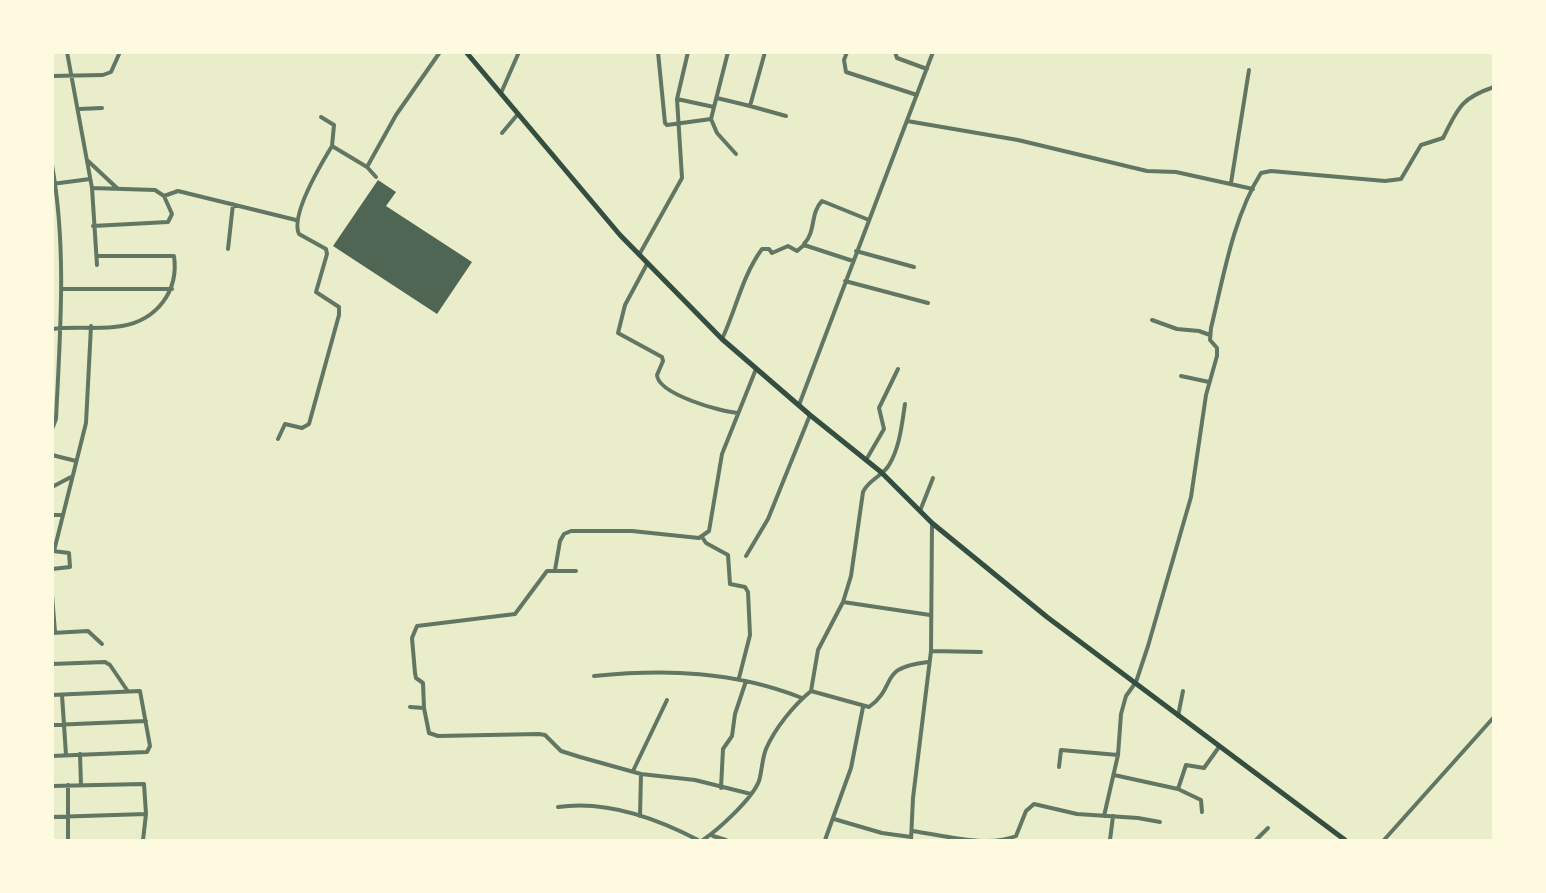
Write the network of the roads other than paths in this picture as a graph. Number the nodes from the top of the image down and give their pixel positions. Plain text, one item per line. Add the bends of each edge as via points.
1 (67, 52) edge
2 (120, 52) edge
3 (440, 52) edge
4 (466, 52) edge
5 (519, 52) edge
6 (658, 52) edge
7 (688, 52) edge
8 (728, 52) edge
9 (765, 52) edge
10 (847, 52) edge
11 (895, 52) edge
12 (933, 52) edge
13 (927, 69) junction
14 (1249, 70) dead end
15 (71, 74) junction
16 (52, 76) edge
17 (1494, 87) edge
18 (501, 93) junction
19 (917, 95) junction
20 (717, 98) junction
21 (677, 99) junction
22 (750, 106) junction
23 (714, 107) junction
24 (102, 108) dead end
25 (79, 109) junction
26 (518, 113) junction
27 (321, 117) dead end
28 (786, 117) dead end
29 (711, 119) junction
30 (907, 121) junction
31 (677, 124) junction
32 (502, 133) dead end
33 (332, 146) junction
34 (736, 154) dead end
35 (87, 160) junction
36 (52, 165) edge
37 (367, 166) junction
38 (376, 177) dead end
39 (90, 179) junction
40 (1231, 183) junction
41 (54, 184) edge
42 (92, 188) junction
43 (119, 189) junction
44 (1253, 189) junction
45 (164, 196) junction
46 (234, 204) junction
47 (53, 213) edge
48 (61, 214) junction
49 (296, 220) junction
50 (869, 220) junction
51 (93, 226) junction
52 (804, 245) junction
53 (228, 249) dead end
54 (856, 251) junction
55 (97, 256) junction
56 (638, 256) junction
57 (853, 261) junction
58 (647, 264) junction
59 (97, 265) dead end
60 (914, 267) dead end
61 (845, 281) junction
62 (61, 289) junction
63 (173, 289) junction
64 (928, 303) dead end
65 (1152, 320) dead end
66 (91, 326) junction
67 (60, 328) junction
68 (53, 329) edge
69 (1210, 335) junction
70 (722, 339) junction
71 (52, 350) edge
72 (756, 369) junction
73 (898, 369) dead end
74 (1181, 376) dead end
75 (1209, 382) junction
76 (905, 404) dead end
77 (799, 405) junction
78 (739, 413) junction
79 (810, 415) junction
80 (52, 429) edge
81 (278, 439) dead end
82 (52, 455) edge
83 (866, 460) junction
84 (76, 461) junction
85 (881, 472) junction
86 (72, 477) junction
87 (933, 478) dead end
88 (52, 487) edge
89 (920, 511) junction
90 (62, 514) junction
91 (52, 515) edge
92 (932, 523) junction
93 (702, 537) junction
94 (53, 551) edge
95 (746, 556) dead end
96 (52, 569) edge
97 (555, 570) junction
98 (576, 571) dead end
99 (52, 595) edge
100 (843, 602) junction
101 (930, 615) junction
102 (54, 633) edge
103 (102, 644) dead end
104 (931, 651) junction
105 (981, 652) dead end
106 (928, 662) junction
107 (52, 664) edge
108 (594, 676) dead end
109 (739, 678) junction
110 (746, 681) junction
111 (1136, 682) junction
112 (127, 691) junction
113 (811, 691) junction
114 (1183, 691) dead end
115 (52, 695) edge
116 (62, 695) junction
117 (802, 698) junction
118 (667, 700) dead end
119 (410, 707) dead end
120 (863, 707) junction
121 (424, 708) junction
122 (1178, 717) junction
123 (1494, 717) edge
124 (146, 720) junction
125 (52, 725) edge
126 (65, 725) junction
127 (1219, 747) junction
128 (80, 754) junction
129 (66, 755) junction
130 (1118, 755) junction
131 (52, 756) edge
132 (1059, 767) dead end
133 (633, 771) junction
134 (641, 774) junction
135 (1114, 775) junction
136 (68, 785) junction
137 (81, 785) junction
138 (52, 786) edge
139 (721, 788) junction
140 (1179, 789) junction
141 (751, 794) junction
142 (558, 807) dead end
143 (1202, 812) dead end
144 (146, 814) junction
145 (68, 816) junction
146 (640, 816) junction
147 (1104, 816) junction
148 (1113, 816) junction
149 (52, 817) edge
150 (834, 819) junction
151 (1160, 822) dead end
152 (1268, 828) dead end
153 (712, 836) junction
154 (912, 836) edge
155 (68, 840) edge
156 (143, 840) edge
157 (698, 840) edge
158 (703, 840) edge
159 (726, 840) edge
160 (825, 840) edge
161 (1110, 840) edge
162 (1256, 840) edge
163 (1345, 840) edge
164 (1384, 840) edge

1 - 15 street
2 - 15 street via 111,72
3 - 37 street via 396,115
4 - 18 main road
5 - 18 street
6 - 31 street via 665,123
7 - 21 street
8 - 20 street
9 - 22 street
10 - 19 street via 846,72
11 - 13 street via 897,58
12 - 13 street
13 - 19 street
14 - 40 street
15 - 16 street
15 - 25 street
17 - 44 street via 1462,103 1443,138 1421,145 1401,179 1271,171 1261,174
18 - 26 main road
19 - 30 street
20 - 22 street
20 - 23 street
21 - 23 street
21 - 31 street
22 - 28 street
23 - 29 street
24 - 25 street
25 - 35 street
26 - 32 street
26 - 56 main road
27 - 33 street via 334,125
29 - 31 street
29 - 34 street via 717,133
30 - 40 street via 1018,140 1147,171 1176,171
30 - 50 street
31 - 56 street via 682,178
33 - 37 street
33 - 49 street
35 - 39 street
35 - 43 street
36 - 41 street
37 - 38 street
39 - 41 street
39 - 42 street
40 - 44 street
41 - 48 street
42 - 43 street
42 - 51 street
43 - 45 street via 155,190
44 - 69 street via 1232,244
45 - 46 street via 178,190
45 - 51 street via 172,214 168,222
46 - 49 street
46 - 53 street
47 - 48 street
47 - 68 street
48 - 62 street
49 - 81 street via 299,234 326,249 316,291 339,308 339,315 309,424 302,428 285,424
50 - 52 street via 822,201
50 - 54 street
51 - 55 street
52 - 57 street
52 - 70 street via 797,251 788,246 772,253 762,249 744,282
54 - 57 street
54 - 60 street
55 - 59 street
55 - 63 street via 174,256
56 - 58 main road
57 - 61 street
58 - 70 main road
58 - 78 street via 625,305 618,333 662,357 657,375 661,384 704,406
61 - 64 street
61 - 77 street
62 - 63 street
62 - 67 street
63 - 66 street via 143,319 122,326
65 - 69 street
66 - 67 street
66 - 84 street via 86,423
67 - 68 street
67 - 80 street via 57,419
68 - 71 street
69 - 75 street via 1217,356
70 - 72 main road
72 - 77 main road
72 - 78 street
73 - 83 street via 879,408 883,433
74 - 75 street
75 - 111 street via 1191,497
76 - 85 street via 894,451 889,465
77 - 79 main road
78 - 93 street via 722,454 709,531
79 - 83 main road
79 - 95 street via 768,519
82 - 84 street
83 - 85 main road
84 - 86 street
85 - 89 main road
85 - 100 street via 867,483 863,492 851,576
86 - 88 street
86 - 90 street
87 - 89 street
89 - 92 main road
90 - 91 street
90 - 94 street
92 - 101 street
92 - 111 main road via 1047,617
93 - 97 street via 571,531 560,541
93 - 109 street via 728,555 730,584 745,587 748,592 750,635
94 - 96 street via 69,553 70,567
97 - 98 street
97 - 121 street via 544,574 515,614 417,626 412,638 416,678 423,683
99 - 102 street
100 - 101 street
100 - 113 street via 818,650
101 - 104 street
102 - 103 street via 88,631
104 - 105 street
104 - 106 street
106 - 120 street via 899,668 877,702
106 - 154 street
107 - 112 street via 105,662
108 - 109 street via 687,672
109 - 110 street
110 - 117 street
110 - 139 street via 732,736 723,749
111 - 122 main road
111 - 130 street via 1126,696 1121,714
112 - 116 street
112 - 124 street via 141,692
113 - 117 street
113 - 120 street
114 - 122 street
115 - 116 street
116 - 126 street
117 - 141 street via 765,750 759,782
118 - 133 street
119 - 121 street
120 - 150 street via 851,768
121 - 133 street via 427,728 433,735 539,734 561,751
122 - 127 main road
123 - 164 street
124 - 126 street
124 - 128 street via 150,746 147,752
125 - 126 street
126 - 129 street
127 - 140 street via 1204,768 1186,765
127 - 163 main road
128 - 129 street
128 - 137 street
129 - 131 street
130 - 132 street via 1061,750
130 - 135 street
133 - 134 street
134 - 139 street via 695,780
134 - 146 street
135 - 140 street
135 - 147 street
136 - 137 street
136 - 138 street
136 - 145 street
137 - 144 street via 144,783
139 - 141 street
140 - 143 street via 1201,800
141 - 153 street
142 - 146 street via 590,805
144 - 145 street
144 - 156 street
145 - 149 street
145 - 155 street
146 - 157 street
147 - 148 street
147 - 154 street via 1061,812 1034,804 1026,811 1016,836 1009,839
148 - 151 street
148 - 161 street
150 - 154 street via 882,834
150 - 160 street
152 - 162 street
153 - 158 street
153 - 159 street

